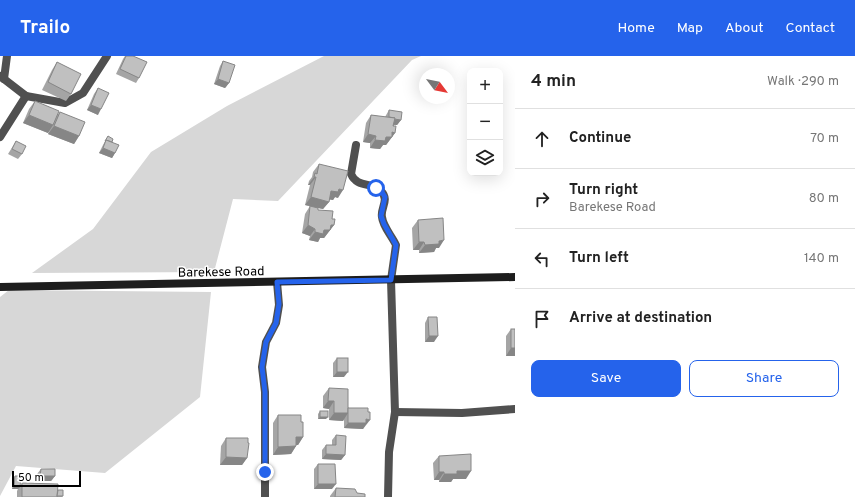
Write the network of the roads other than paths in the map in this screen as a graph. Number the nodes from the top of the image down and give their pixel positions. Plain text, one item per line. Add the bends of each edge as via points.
1 (7, 56) edge
2 (108, 56) edge
3 (2, 77) edge
4 (26, 96) junction
5 (0, 137) edge
6 (356, 145) dead end
7 (515, 277) edge
8 (391, 280) junction
9 (277, 282) junction
10 (0, 287) edge
11 (515, 409) edge
12 (395, 412) junction
13 (265, 497) edge
14 (388, 497) edge

1 - 3 street
2 - 4 street via 83,93 73,100 65,103
3 - 4 street
4 - 5 street
6 - 8 street via 351,174 353,178 357,182 376,188 385,197 381,216 396,245
7 - 8 main road, Barekese Road
8 - 9 main road, Barekese Road
8 - 12 street
9 - 10 main road, Barekese Road
9 - 13 street via 279,304 276,323 266,342 262,367 265,392
11 - 12 street via 462,413
12 - 14 street via 389,452

